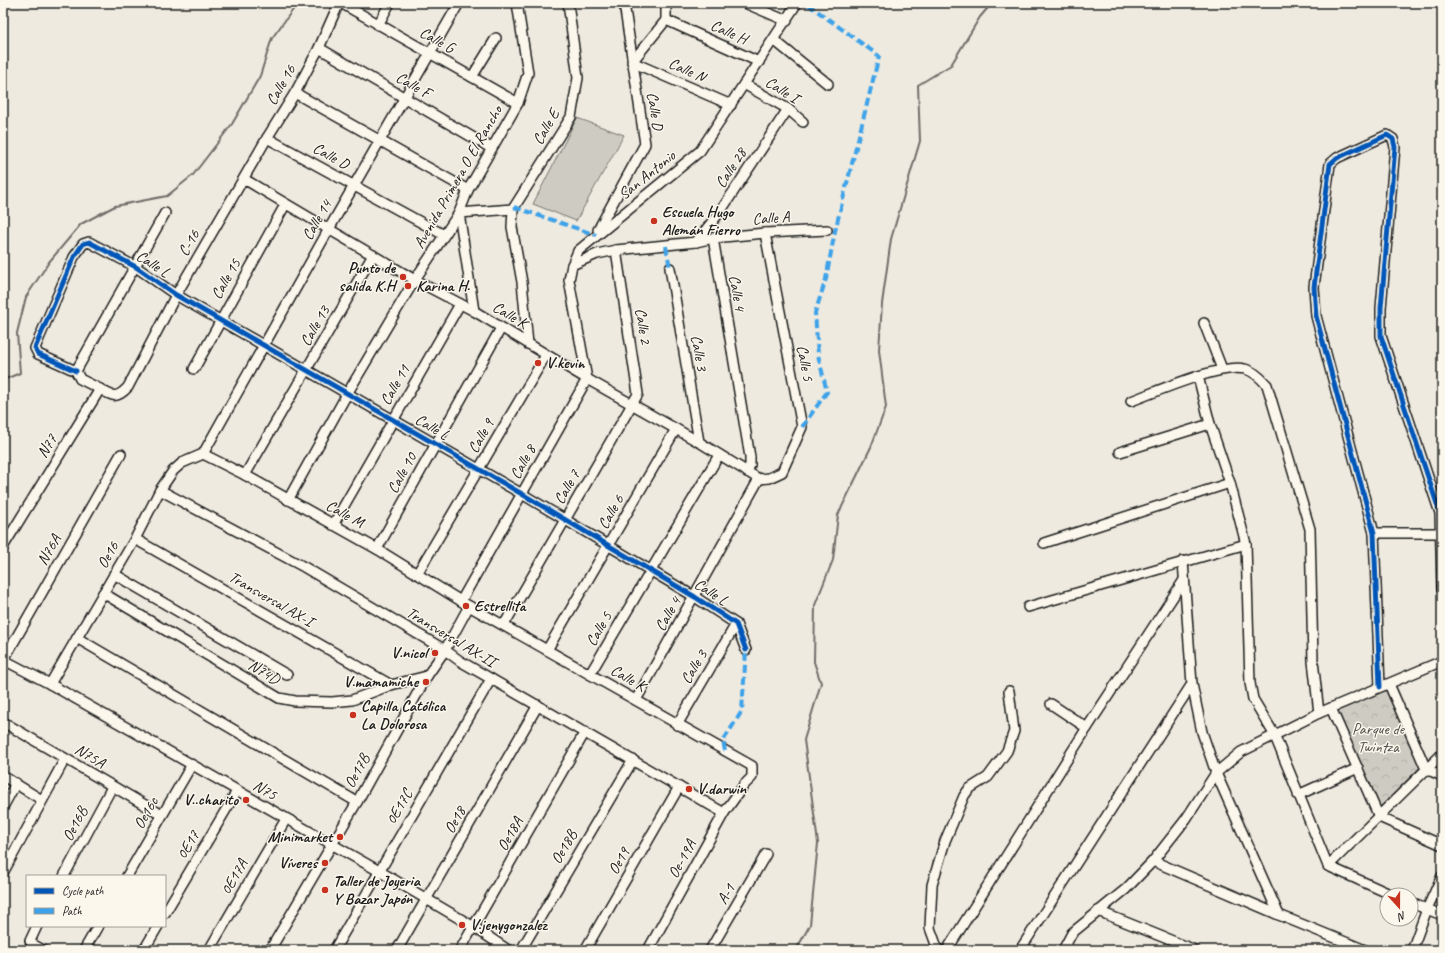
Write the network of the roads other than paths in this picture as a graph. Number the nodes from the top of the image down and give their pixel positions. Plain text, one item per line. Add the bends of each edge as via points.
1 (340, 3) edge
2 (390, 3) edge
3 (459, 3) edge
4 (516, 3) edge
5 (568, 3) edge
6 (624, 3) edge
7 (666, 3) edge
8 (746, 3) edge
9 (797, 3) edge
10 (666, 20) junction
11 (787, 21) junction
12 (378, 25) junction
13 (496, 38) dead end
14 (774, 40) junction
15 (320, 48) junction
16 (430, 54) junction
17 (632, 62) junction
18 (759, 62) junction
19 (472, 77) junction
20 (744, 84) junction
21 (828, 84) dead end
22 (295, 93) junction
23 (404, 97) junction
24 (518, 103) junction
25 (731, 105) junction
26 (788, 109) junction
27 (803, 122) dead end
28 (267, 138) junction
29 (380, 142) junction
30 (491, 148) junction
31 (244, 179) junction
32 (354, 186) junction
33 (468, 190) junction
34 (285, 205) junction
35 (513, 209) junction
36 (165, 213) dead end
37 (459, 213) junction
38 (329, 229) junction
39 (828, 230) dead end
40 (765, 233) junction
41 (444, 234) junction
42 (592, 238) junction
43 (713, 238) junction
44 (696, 242) junction
45 (616, 250) junction
46 (597, 254) junction
47 (373, 255) junction
48 (572, 265) junction
49 (136, 267) junction
50 (670, 268) dead end
51 (415, 280) junction
52 (176, 295) junction
53 (460, 304) junction
54 (474, 311) junction
55 (220, 320) junction
56 (1204, 323) dead end
57 (501, 328) junction
58 (528, 344) junction
59 (265, 345) junction
60 (546, 355) junction
61 (194, 369) dead end
62 (1222, 369) junction
63 (307, 370) junction
64 (76, 371) junction
65 (1198, 376) junction
66 (587, 379) junction
67 (100, 389) junction
68 (347, 394) junction
69 (1131, 401) dead end
70 (632, 404) junction
71 (392, 419) junction
72 (1210, 424) junction
73 (676, 429) junction
74 (699, 442) junction
75 (435, 444) junction
76 (1120, 452) dead end
77 (121, 454) dead end
78 (203, 454) junction
79 (719, 455) junction
80 (479, 470) junction
81 (747, 472) junction
82 (246, 475) junction
83 (759, 479) junction
84 (1230, 483) junction
85 (160, 490) junction
86 (522, 494) junction
87 (288, 500) junction
88 (1441, 514) edge
89 (564, 521) junction
90 (333, 524) junction
91 (1374, 533) junction
92 (1442, 533) edge
93 (135, 538) junction
94 (1044, 543) dead end
95 (1246, 544) junction
96 (609, 546) junction
97 (3, 547) edge
98 (377, 549) junction
99 (1182, 561) junction
100 (650, 571) junction
101 (114, 574) junction
102 (417, 574) junction
103 (1184, 580) junction
104 (1442, 588) edge
105 (103, 593) junction
106 (695, 596) junction
107 (465, 603) junction
108 (1028, 607) dead end
109 (736, 624) junction
110 (504, 625) junction
111 (77, 638) junction
112 (445, 650) junction
113 (547, 650) junction
114 (746, 650) dead end
115 (3, 661) edge
116 (1442, 661) edge
117 (590, 674) junction
118 (287, 675) dead end
119 (427, 676) junction
120 (491, 679) junction
121 (50, 684) junction
122 (1192, 684) junction
123 (1389, 684) junction
124 (391, 685) junction
125 (1380, 687) junction
126 (1009, 691) dead end
127 (636, 700) junction
128 (1051, 704) dead end
129 (538, 705) junction
130 (1331, 708) junction
131 (1319, 713) junction
132 (3, 722) edge
133 (677, 725) junction
134 (1087, 728) junction
135 (586, 732) junction
136 (1274, 734) junction
137 (1442, 754) edge
138 (65, 759) junction
139 (633, 760) junction
140 (191, 766) junction
141 (1358, 768) junction
142 (1426, 769) junction
143 (1216, 773) junction
144 (3, 776) edge
145 (1442, 776) edge
146 (16, 783) junction
147 (744, 785) joint
148 (112, 787) junction
149 (679, 787) junction
150 (237, 791) junction
151 (1298, 795) junction
152 (42, 800) junction
153 (357, 802) junction
154 (3, 807) edge
155 (724, 814) junction
156 (162, 815) junction
157 (1379, 817) junction
158 (286, 819) junction
159 (332, 845) junction
160 (1442, 845) edge
161 (766, 854) dead end
162 (1153, 861) junction
163 (1328, 866) junction
164 (379, 871) junction
165 (3, 873) edge
166 (65, 875) edge
167 (128, 875) edge
168 (1442, 876) edge
169 (1379, 889) edge
170 (427, 899) junction
171 (1419, 906) edge
172 (1427, 909) junction
173 (166, 911) edge
174 (1098, 911) junction
175 (1279, 915) junction
176 (1442, 915) edge
177 (37, 927) edge
178 (97, 927) edge
179 (157, 927) edge
180 (474, 927) junction
181 (43, 950) edge
182 (84, 950) edge
183 (144, 950) edge
184 (209, 950) edge
185 (270, 950) edge
186 (334, 950) edge
187 (397, 950) edge
188 (460, 950) edge
189 (508, 950) edge
190 (521, 950) edge
191 (586, 950) edge
192 (648, 950) edge
193 (710, 950) edge
194 (938, 950) edge
195 (947, 950) edge
196 (1020, 950) edge
197 (1063, 950) edge
198 (1195, 950) edge
199 (1365, 950) edge
200 (1412, 950) edge

1 - 12 street, Calle G
1 - 15 street, Calle 16
2 - 12 street
3 - 16 street, Calle 14
4 - 24 street, Avenida Primera O El Rancho via 528,73
5 - 35 street, Calle E via 578,78 571,117
6 - 17 street, Calle D
7 - 10 street
8 - 11 street
9 - 11 street, San Antonio
10 - 17 street
10 - 18 street, Calle H
11 - 14 street, San Antonio
12 - 16 street, Calle G
13 - 19 street
14 - 18 street, San Antonio
14 - 21 street
15 - 22 street, Calle 16
15 - 23 street, Calle F
16 - 19 street, Calle G
16 - 23 street, Calle 14
17 - 25 street, Calle N
17 - 42 street, Calle D via 645,144
18 - 20 street, San Antonio
19 - 24 street, Calle G
20 - 25 street, San Antonio
20 - 26 street, Calle I
22 - 28 street, Calle 16
22 - 29 street
23 - 29 street, Calle 14
23 - 30 street, Calle F
24 - 30 street, Avenida Primera O El Rancho
25 - 42 street, San Antonio via 700,151
26 - 27 street, Calle I
26 - 44 street, Calle 28 via 720,212
28 - 31 street, Calle 16
28 - 32 street, Calle D
29 - 32 street, Calle 14
29 - 33 street
30 - 33 street, Avenida Primera O El Rancho
31 - 34 street, Calle K
31 - 52 street, C-16
32 - 38 street, Calle 14
32 - 41 street, Calle D
33 - 37 street, Avenida Primera O El Rancho
34 - 38 street, Calle K
34 - 55 street, Calle 15
35 - 37 street
35 - 58 street via 512,227 522,282
36 - 49 street
37 - 41 street, Avenida Primera O El Rancho
37 - 54 street
38 - 47 street, Calle K
38 - 59 street, Calle 14
39 - 40 street, Calle A
40 - 43 street, Calle A
40 - 83 street, Calle 5 via 802,426 782,472
41 - 51 street, Avenida Primera O El Rancho
42 - 46 street via 592,250
42 - 48 street, San Antonio via 578,251
43 - 44 street, Calle A
43 - 81 street, Calle 4 via 750,457
44 - 45 street, Calle A
45 - 46 street, Calle A
45 - 70 street, Calle 2 via 638,394
46 - 48 street, Calle A
47 - 51 street, Calle K
47 - 63 street, Calle 13
48 - 66 street, San Antonio via 569,280
49 - 52 street, Calle L
49 - 64 street
49 - 64 street, Calle L via 89,242 83,244 74,256 35,348 38,354
50 - 74 street, Calle 3
51 - 53 street, Calle K
51 - 68 street, Avenida Primera O El Rancho
52 - 55 street, Calle L
52 - 67 street, C-16 via 128,387 120,396
53 - 54 street, Calle K
53 - 71 street, Calle 11
54 - 57 street, Calle K
55 - 59 street, Calle L
55 - 61 street, Calle 15
56 - 62 street
57 - 58 street, Calle K
57 - 75 street, Calle 10
58 - 60 street, Calle K
59 - 63 street, Calle L
59 - 78 street, Calle 14
60 - 66 street, Calle K
60 - 80 street, Calle 9
62 - 65 street
62 - 131 street via 1246,369 1258,375 1267,385 1292,463 1310,529 1313,661
63 - 68 street, Calle L
63 - 82 street, Calle 13
64 - 67 street via 80,379
65 - 69 street
65 - 72 street
66 - 70 street, Calle K
66 - 86 street, Calle 8
67 - 97 street, N77
68 - 71 street, Calle L
68 - 87 street, Avenida Primera O El Rancho
70 - 73 street, Calle K
70 - 89 street, Calle 7
71 - 75 street, Calle L
71 - 90 street, Calle 11
72 - 76 street
72 - 84 street
73 - 74 street, Calle K
73 - 96 street, Calle 6
74 - 79 street, Calle K
75 - 80 street, Calle L
75 - 98 street, Calle 10
77 - 115 street, N76A
78 - 82 street, Calle M
78 - 85 street, Oe16 via 182,463
79 - 81 street, Calle K
79 - 100 street, Calle 5
80 - 86 street, Calle L
80 - 102 street, Calle 9
81 - 83 street, Calle K
82 - 87 street, Calle M
83 - 106 street, Calle 4
84 - 94 street
84 - 95 street
85 - 93 street, Oe16
85 - 112 street, Transversal AX-II via 304,567
86 - 89 street, Calle L
86 - 107 street, Calle 8
87 - 90 street, Calle M
88 - 91 street via 1381,336 1381,308 1395,147 1393,139 1387,135 1337,158 1330,164 1314,287 1316,316
88 - 92 street
89 - 96 street, Calle L
89 - 110 street, Calle 7
90 - 98 street, Calle M
91 - 92 street
91 - 125 street
92 - 104 street
93 - 101 street, Oe16
93 - 124 street, Transversal AX-I
95 - 99 street
95 - 136 street via 1250,683 1258,710
96 - 100 street, Calle L
96 - 113 street, Calle 6
98 - 102 street, Calle M
99 - 103 street
99 - 108 street
100 - 106 street, Calle L
100 - 117 street, Calle 5
101 - 105 street, Oe16
101 - 118 street
102 - 107 street, Calle M
103 - 122 street
103 - 134 street
105 - 111 street, Oe16
105 - 124 street, N74D via 279,698 295,701 352,700
106 - 109 street, Calle L
106 - 127 street, Calle 4
107 - 110 street, Calle K
107 - 112 street, Oe17B
109 - 114 street, Calle L
109 - 133 street, Calle 3
110 - 113 street, Calle K
111 - 121 street, Oe16
111 - 153 street
112 - 119 street, Oe17B
112 - 120 street, Transversal AX-II
113 - 117 street, Calle K
115 - 121 street, N75
116 - 123 street
117 - 127 street, Calle K
119 - 124 street, N74D
119 - 153 street, Oe17B
120 - 129 street, Transversal AX-II
120 - 164 street, 0E17C
121 - 140 street, N75
122 - 143 street via 1202,732
122 - 196 street
123 - 125 street
123 - 142 street
125 - 130 street
126 - 194 street via 1014,731 1007,751 988,777 964,796 939,859 932,885 930,928
127 - 133 street, Calle K
128 - 134 street
129 - 135 street, Transversal AX-II
129 - 170 street, Oe18
130 - 131 street
130 - 141 street
131 - 136 street
132 - 138 street, N75A
133 - 147 street, Calle K via 752,766 753,774
134 - 195 street
135 - 139 street, Transversal AX-II
135 - 180 street, Oe18A
136 - 143 street via 1241,752
136 - 151 street
137 - 142 street
138 - 148 street, N75A
138 - 152 street
139 - 149 street, Transversal AX-II
139 - 190 street, Oe18B
140 - 150 street, N75
140 - 156 street, Oe16c
141 - 151 street
141 - 157 street
142 - 145 street
142 - 157 street
143 - 162 street via 1186,819
143 - 175 street
144 - 146 street
146 - 152 street
146 - 154 street
147 - 155 street, Oe-19A
148 - 156 street, N75A
148 - 166 street, Oe16B
149 - 155 street, Transversal AX-II
149 - 191 street, Oe19
150 - 158 street, N75
150 - 173 street, 0E17
151 - 163 street
152 - 165 street
153 - 159 street, Oe17B
155 - 192 street, Oe-19A
156 - 167 street, Oe16c
157 - 160 street
157 - 163 street
158 - 159 street, N75
158 - 184 street, 0E17A
159 - 164 street, N75
159 - 185 street, Oe17B
161 - 193 street, A-1
162 - 174 street via 1126,889
162 - 175 street
163 - 169 street
164 - 170 street, N75
164 - 186 street, 0E17C
168 - 172 street
170 - 180 street, N75
170 - 187 street, Oe18
171 - 172 street
172 - 176 street
172 - 200 street
174 - 197 street via 1072,933
174 - 198 street
175 - 199 street
177 - 181 street via 30,941
178 - 182 street
179 - 183 street
180 - 188 street, Oe18A
180 - 189 street, N75

